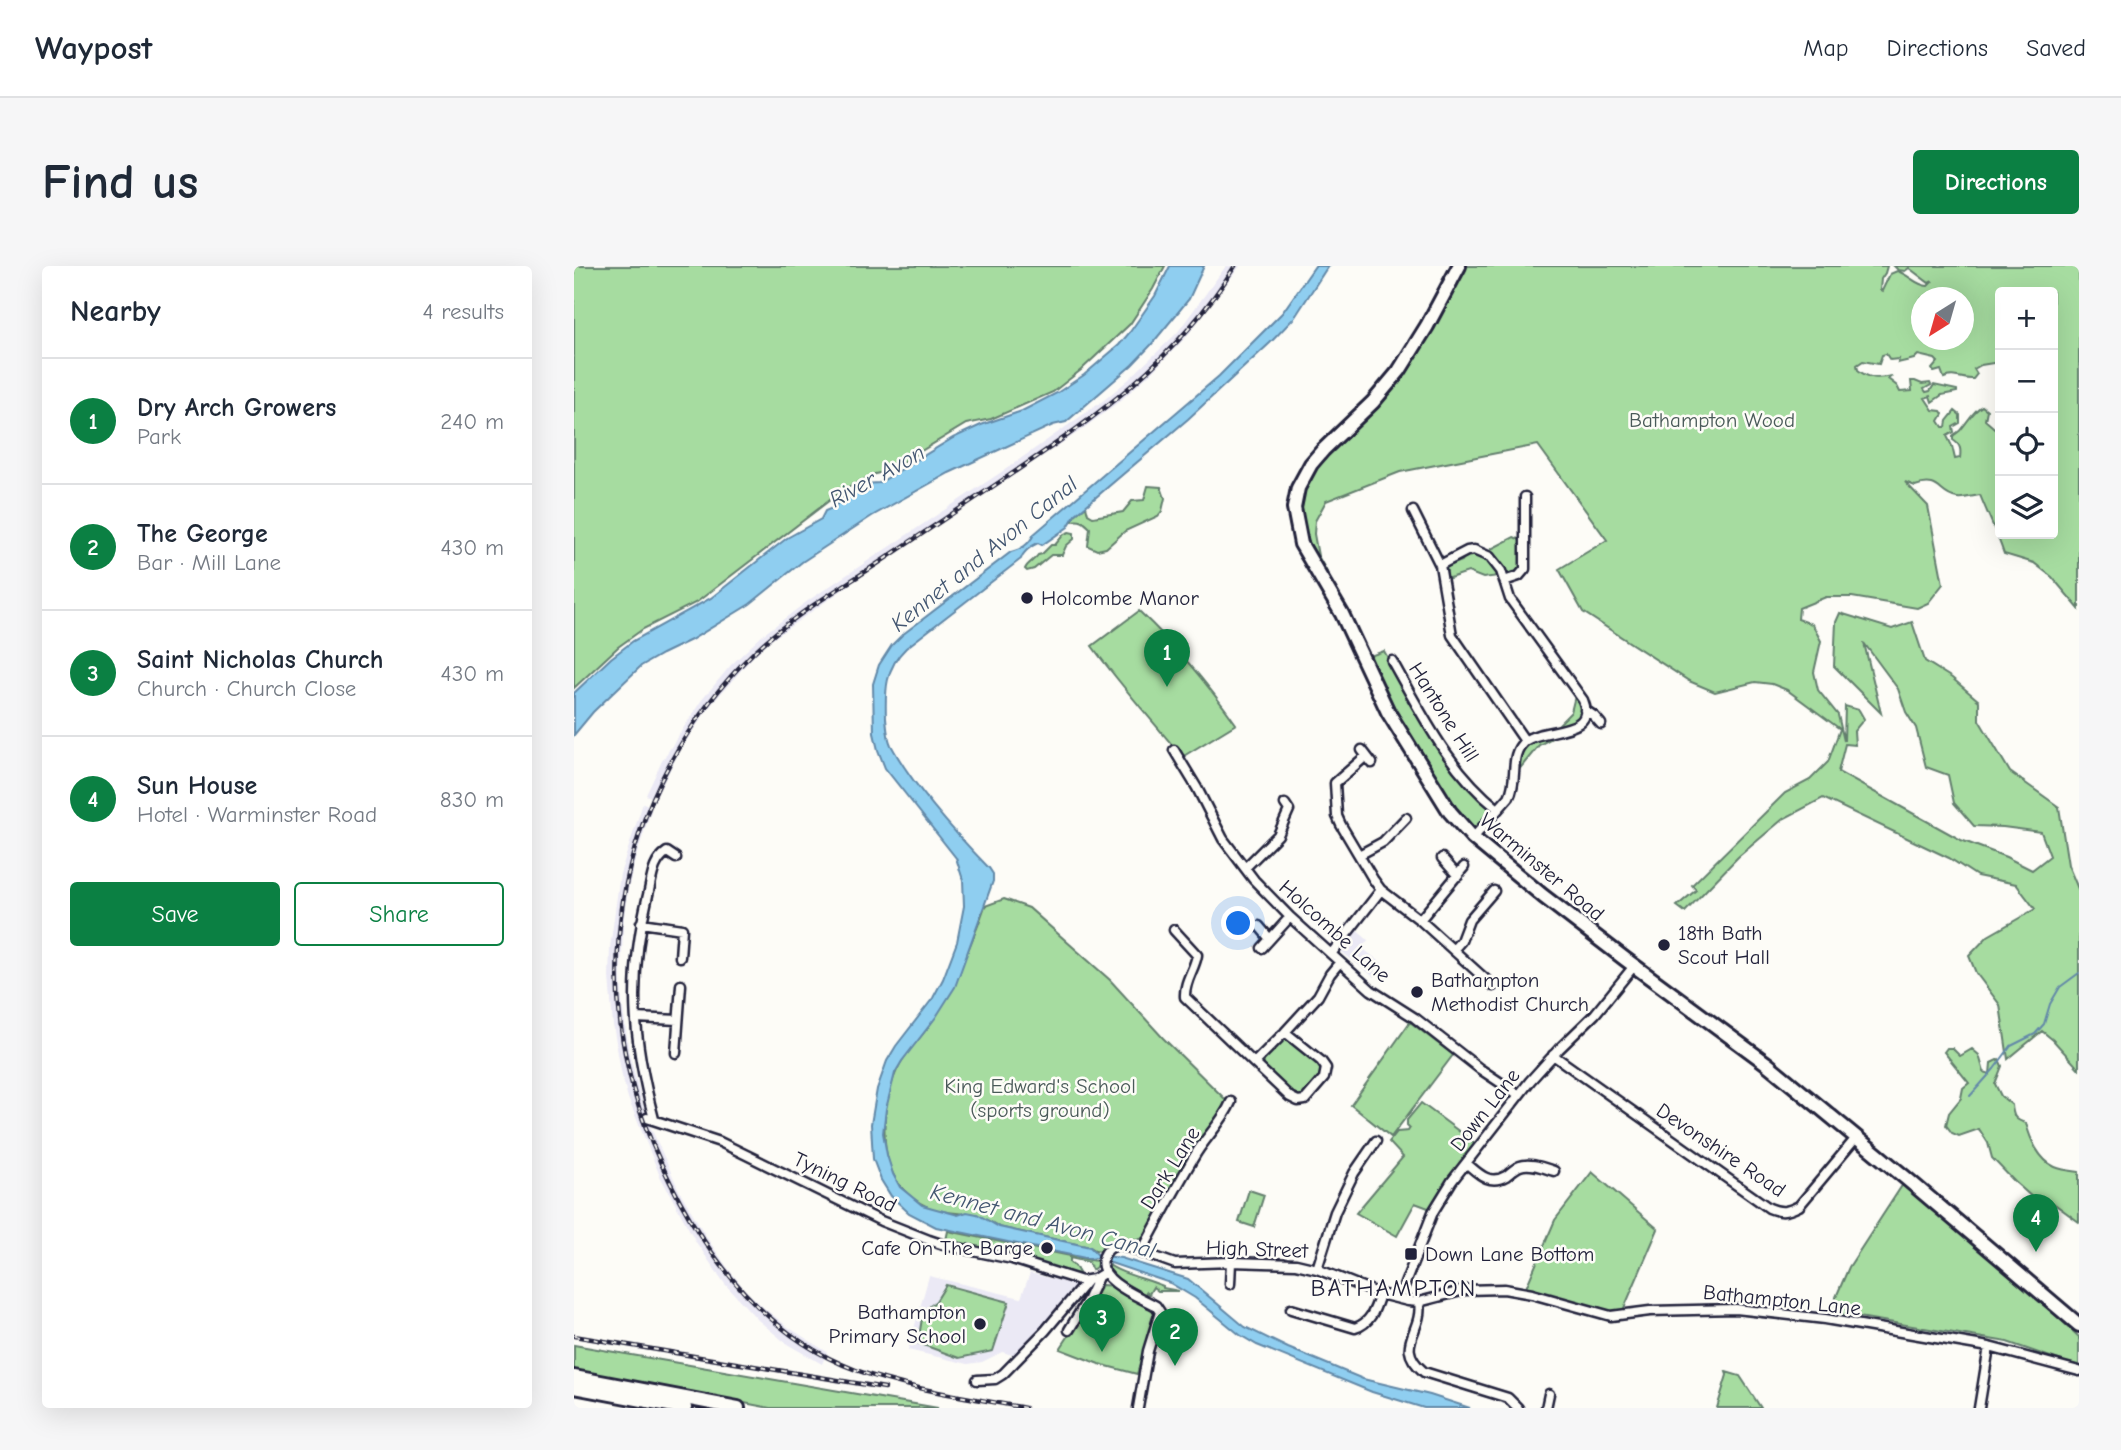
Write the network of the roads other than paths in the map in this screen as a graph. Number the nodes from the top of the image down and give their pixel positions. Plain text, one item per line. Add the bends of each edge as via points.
1 (1459, 266) edge
2 (1525, 497) dead end
3 (1413, 511) dead end
4 (1440, 565) junction
5 (1504, 582) junction
6 (1392, 661) dead end
7 (1585, 710) junction
8 (1601, 724) dead end
9 (1525, 741) junction
10 (1174, 750) dead end
11 (1367, 756) dead end
12 (1499, 809) junction
13 (1297, 821) dead end
14 (1407, 832) dead end
15 (1473, 838) junction
16 (1359, 855) junction
17 (676, 858) dead end
18 (1441, 858) dead end
19 (1464, 867) dead end
20 (1245, 868) junction
21 (1458, 876) junction
22 (1381, 890) junction
23 (1494, 891) dead end
24 (1290, 917) junction
25 (1420, 920) junction
26 (641, 923) junction
27 (1259, 926) dead end
28 (1174, 930) dead end
29 (1270, 939) junction
30 (1262, 948) dead end
31 (1453, 950) junction
32 (1331, 954) junction
33 (680, 957) dead end
34 (1340, 962) junction
35 (1634, 966) junction
36 (681, 985) dead end
37 (1493, 986) dead end
38 (636, 1018) junction
39 (678, 1020) junction
40 (1285, 1032) junction
41 (677, 1053) dead end
42 (1553, 1055) junction
43 (1255, 1063) junction
44 (1519, 1095) junction
45 (1231, 1102) dead end
46 (1856, 1138) junction
47 (1376, 1141) dead end
48 (1466, 1163) junction
49 (1554, 1171) dead end
50 (1141, 1252) junction
51 (1231, 1262) junction
52 (1317, 1269) junction
53 (1101, 1272) junction
54 (1087, 1281) junction
55 (1230, 1284) dead end
56 (1380, 1294) junction
57 (1399, 1299) junction
58 (1419, 1302) junction
59 (1291, 1309) dead end
60 (2079, 1325) edge
61 (1069, 1329) dead end
62 (1989, 1347) junction
63 (2079, 1371) edge
64 (574, 1377) edge
65 (977, 1380) dead end
66 (574, 1387) edge
67 (1549, 1394) dead end
68 (685, 1408) edge
69 (738, 1408) edge
70 (1138, 1408) edge
71 (1518, 1408) edge
72 (1546, 1408) edge
73 (1979, 1408) edge

1 - 15 highway, Warminster Road via 1399,371 1306,472 1294,508 1301,544 1342,614 1388,712 1450,812
2 - 5 street via 1525,569
3 - 4 street
4 - 5 street via 1474,550 1490,557
4 - 9 street via 1452,635
5 - 7 street via 1510,599 1583,700
6 - 12 street, Hantone Hill via 1460,774
7 - 8 street
7 - 9 street via 1574,726
9 - 12 street, Hantone Hill via 1516,752 1514,789
10 - 20 street, Holcombe Lane via 1218,830
11 - 16 street via 1335,783 1338,816
12 - 15 street, Hantone Hill
13 - 20 street via 1287,807 1278,835
14 - 16 street via 1403,822 1383,842
15 - 35 highway, Warminster Road
16 - 22 street
17 - 26 street, Tyning Road via 667,852 656,864
18 - 21 street
19 - 21 street
20 - 24 street, Holcombe Lane
21 - 25 street
22 - 25 street
22 - 32 street
23 - 31 street via 1469,920
24 - 29 street
24 - 32 street, Holcombe Lane
25 - 31 street
26 - 33 street via 682,929
26 - 38 street, Tyning Road via 634,981
27 - 29 street
28 - 43 street via 1197,955 1185,997
29 - 30 street
31 - 37 street via 1489,977
32 - 34 street, Holcombe Lane
34 - 40 street via 1318,996
34 - 44 street, Holcombe Lane via 1378,995
35 - 42 street, Down Lane
35 - 46 highway, Warminster Road via 1766,1063
36 - 39 street
38 - 39 street
38 - 54 street, Tyning Road via 650,1118 720,1142 929,1240
39 - 41 street
40 - 43 street
40 - 43 street via 1326,1069 1305,1100 1290,1097
42 - 44 street, Down Lane
42 - 46 street, Devonshire Road via 1778,1212 1799,1206
44 - 48 street, Down Lane
45 - 50 street, Dark Lane
46 - 60 highway, Warminster Road
47 - 52 street via 1335,1212
48 - 49 street via 1494,1180 1519,1166
48 - 57 street, Down Lane via 1433,1212
50 - 51 street, High Street via 1175,1264
50 - 53 street, High Street via 1112,1246 1104,1254
51 - 52 street, High Street
51 - 55 street
52 - 56 street, High Street
53 - 54 street
53 - 61 street
53 - 70 street via 1160,1312
54 - 65 street via 1003,1374
56 - 57 street, High Street
56 - 59 street via 1370,1318 1354,1328
57 - 58 street, Bathampton Lane
58 - 62 street, Bathampton Lane via 1465,1290 1504,1289 1611,1316 1736,1309
58 - 71 street via 1409,1351 1415,1364 1424,1372 1508,1398
62 - 63 street, Bathampton Lane
62 - 73 street
64 - 69 highway
66 - 68 highway
67 - 72 street

